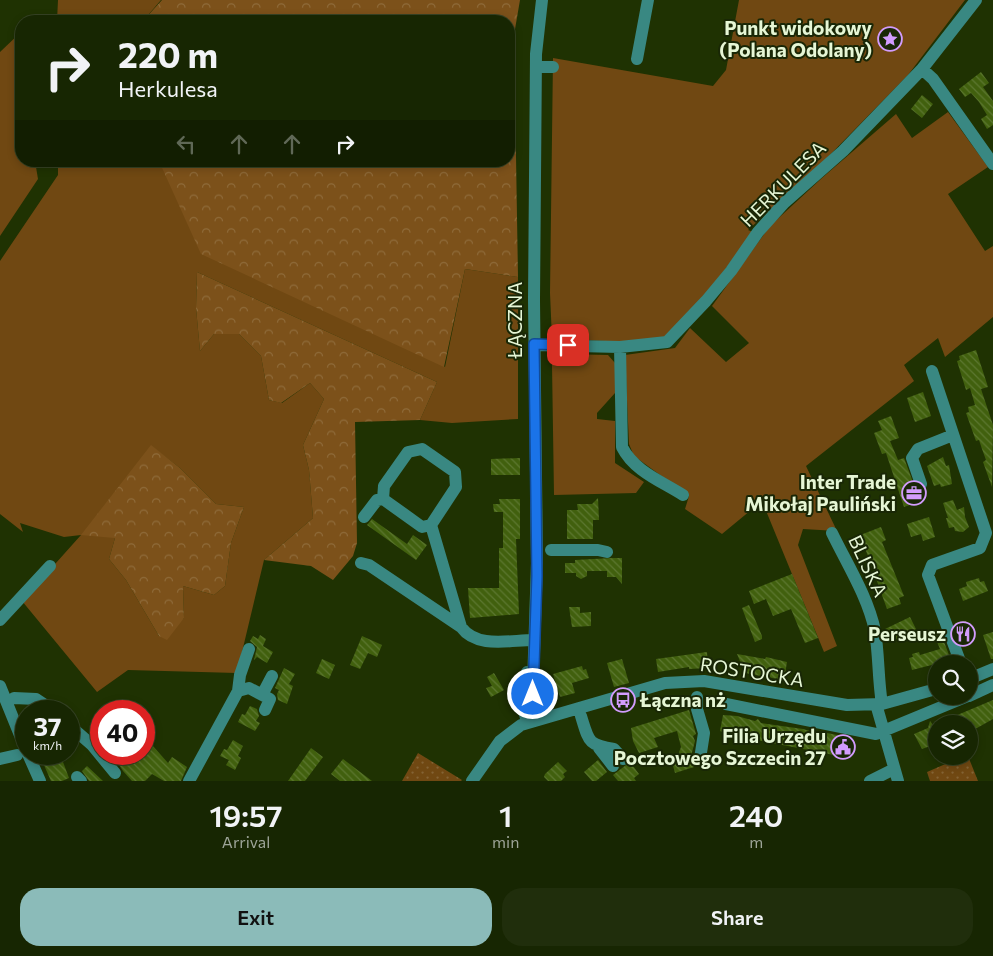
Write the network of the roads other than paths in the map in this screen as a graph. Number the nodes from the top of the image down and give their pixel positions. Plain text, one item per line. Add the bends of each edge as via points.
1 (542, 0) edge
2 (648, 0) edge
3 (976, 0) edge
4 (637, 59) dead end
5 (536, 67) junction
6 (553, 67) dead end
7 (922, 69) junction
8 (993, 164) edge
9 (534, 344) junction
10 (620, 347) junction
11 (932, 371) dead end
12 (953, 435) junction
13 (921, 484) dead end
14 (683, 494) dead end
15 (383, 499) junction
16 (364, 517) dead end
17 (432, 525) junction
18 (832, 533) dead end
19 (551, 550) dead end
20 (607, 552) dead end
21 (361, 563) dead end
22 (50, 566) dead end
23 (0, 620) edge
24 (462, 627) junction
25 (533, 640) junction
26 (249, 649) dead end
27 (958, 655) edge
28 (993, 669) edge
29 (978, 675) edge
30 (272, 676) dead end
31 (993, 685) edge
32 (0, 686) edge
33 (238, 691) junction
34 (928, 691) edge
35 (978, 692) edge
36 (262, 695) junction
37 (697, 697) dead end
38 (14, 698) dead end
39 (38, 700) edge
40 (726, 704) dead end
41 (879, 704) junction
42 (947, 705) edge
43 (265, 710) dead end
44 (581, 716) dead end
45 (541, 718) junction
46 (527, 722) junction
47 (15, 724) edge
48 (883, 732) junction
49 (80, 735) edge
50 (15, 752) edge
51 (0, 759) edge
52 (698, 760) dead end
53 (618, 762) dead end
54 (32, 765) edge
55 (114, 773) dead end
56 (896, 775) edge
57 (40, 781) edge
58 (189, 781) edge
59 (472, 781) edge
60 (870, 781) edge

1 - 5 street, ŁĄCZNA
2 - 4 street
3 - 7 street, HERKULESA
5 - 6 street
5 - 9 street, ŁĄCZNA
7 - 8 street via 933,79
7 - 10 street, HERKULESA via 843,151 771,218 706,301 667,342
9 - 10 street, HERKULESA
9 - 25 street, ŁĄCZNA via 537,576
10 - 14 street via 622,447 637,467
11 - 12 street
12 - 13 street via 918,448 912,458
12 - 27 street via 986,532 980,548 932,565 928,575
15 - 16 street via 376,500
15 - 17 street via 422,527
15 - 17 street via 384,486 408,452 422,449 455,472 456,488
17 - 24 street
18 - 41 street, BLISKA via 875,632
19 - 20 street
21 - 24 street via 369,565
22 - 23 street
24 - 25 street via 470,636 481,640
25 - 45 street, ŁĄCZNA via 533,694
25 - 46 street, ŁĄCZNA via 522,703
26 - 33 street
28 - 29 street
30 - 36 street
31 - 35 street
32 - 47 street
33 - 36 street via 249,688
33 - 58 street
34 - 41 street, ROSTOCKA
36 - 43 street via 270,699
37 - 52 street via 704,733
38 - 39 street
40 - 48 street via 872,734
41 - 45 street, ROSTOCKA via 838,705 689,680 649,686
41 - 48 street, BLISKA
42 - 48 street
44 - 53 street via 589,738
45 - 46 street, ROSTOCKA
46 - 59 street, ROSTOCKA via 500,741
48 - 56 street, BLISKA
49 - 55 street
50 - 51 street
54 - 57 street
56 - 60 street

